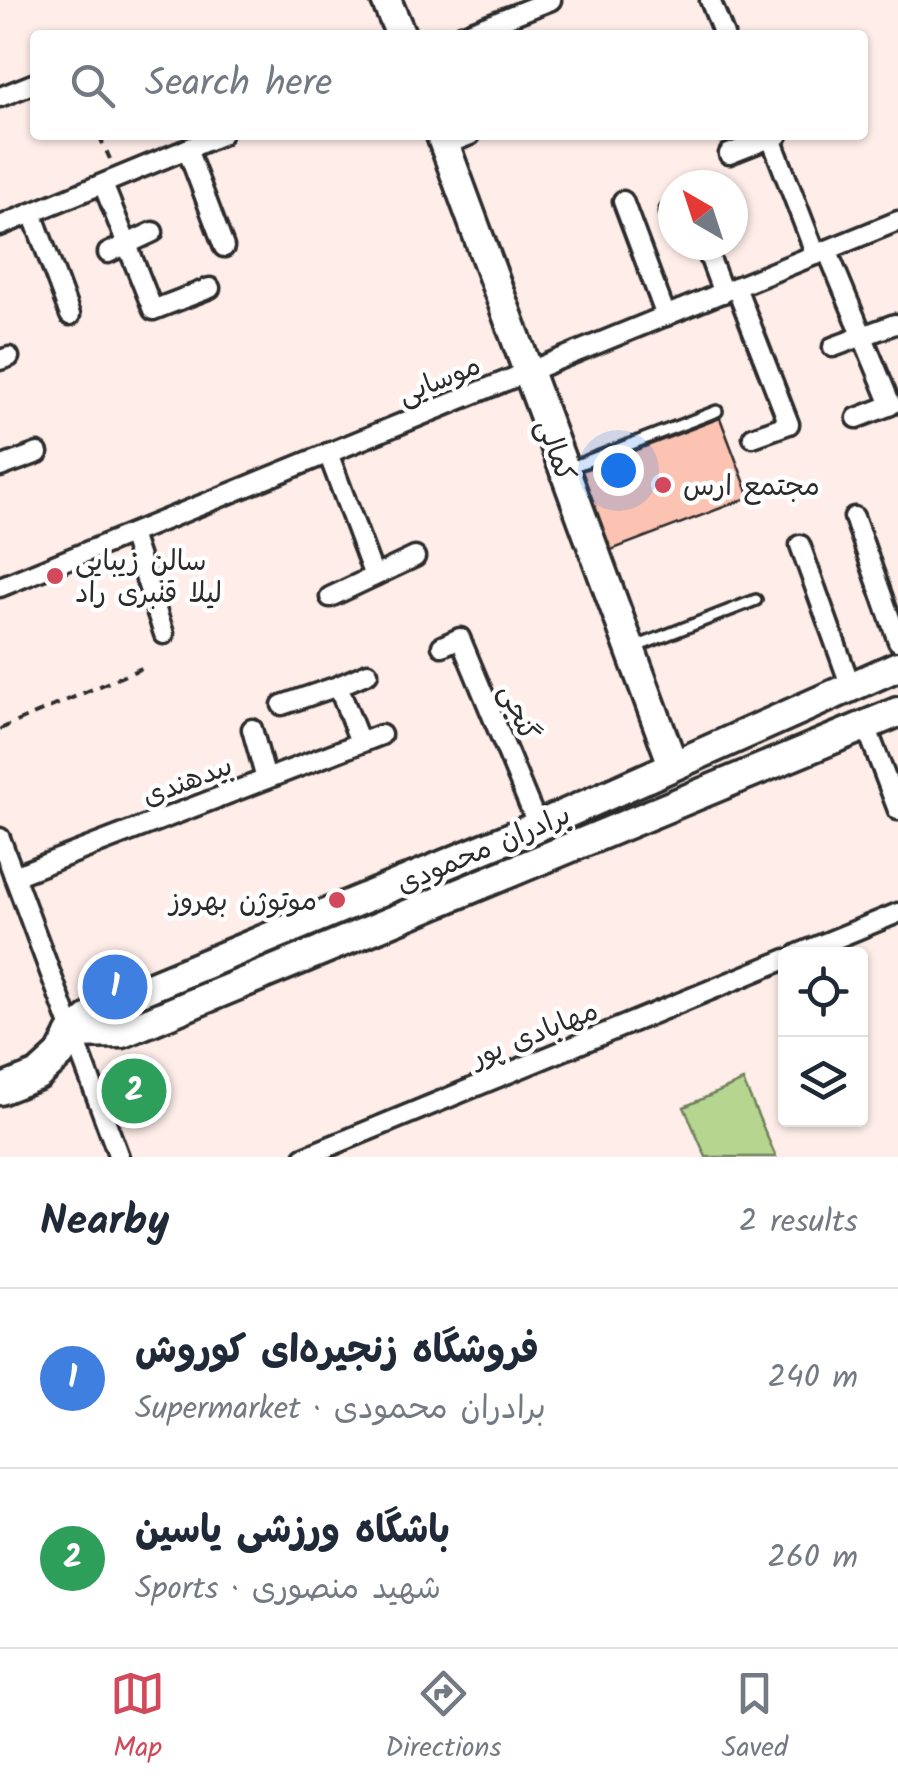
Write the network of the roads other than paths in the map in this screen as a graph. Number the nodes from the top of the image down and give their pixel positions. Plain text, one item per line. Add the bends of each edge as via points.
1 (386, 0) edge
2 (551, 0) edge
3 (710, 0) edge
4 (398, 30) edge
5 (475, 30) edge
6 (722, 30) edge
7 (30, 85) edge
8 (0, 97) edge
9 (209, 140) edge
10 (453, 140) edge
11 (765, 140) edge
12 (777, 140) edge
13 (187, 149) junction
14 (729, 154) dead end
15 (110, 181) junction
16 (623, 201) dead end
17 (32, 213) junction
18 (898, 221) edge
19 (0, 226) edge
20 (153, 232) dead end
21 (126, 243) junction
22 (224, 247) dead end
23 (821, 252) junction
24 (108, 253) dead end
25 (713, 260) edge
26 (210, 288) dead end
27 (729, 290) junction
28 (70, 315) dead end
29 (666, 316) junction
30 (896, 324) dead end
31 (862, 336) junction
32 (833, 346) dead end
33 (528, 372) junction
34 (894, 403) edge
35 (717, 411) dead end
36 (857, 418) dead end
37 (753, 437) dead end
38 (38, 453) dead end
39 (328, 454) junction
40 (0, 467) edge
41 (564, 470) junction
42 (854, 516) dead end
43 (131, 534) junction
44 (800, 545) dead end
45 (415, 556) dead end
46 (374, 576) junction
47 (0, 587) edge
48 (330, 597) dead end
49 (756, 600) dead end
50 (164, 634) dead end
51 (898, 642) edge
52 (442, 646) dead end
53 (630, 650) junction
54 (898, 666) edge
55 (368, 673) dead end
56 (338, 686) junction
57 (851, 687) junction
58 (282, 705) dead end
59 (898, 712) edge
60 (656, 720) junction
61 (866, 726) junction
62 (252, 730) dead end
63 (381, 734) dead end
64 (360, 742) junction
65 (673, 766) junction
66 (266, 779) junction
67 (613, 793) junction
68 (898, 810) edge
69 (538, 826) junction
70 (0, 838) edge
71 (14, 876) junction
72 (898, 913) edge
73 (815, 947) edge
74 (778, 963) edge
75 (71, 1034) junction
76 (0, 1090) edge
77 (119, 1157) edge
78 (304, 1157) edge

1 - 4 main road
2 - 5 street
3 - 6 street
7 - 8 street
9 - 13 street
10 - 33 main road, کمالی
11 - 14 street
12 - 23 street
13 - 15 street
13 - 22 street
15 - 17 street
15 - 21 street
16 - 29 street
17 - 19 street
17 - 28 street
18 - 23 street, موسایی
20 - 21 street
21 - 24 street
21 - 26 street via 153,310
23 - 27 street, موسایی
23 - 31 street
25 - 27 street
27 - 29 street, موسایی
27 - 37 street via 789,424
29 - 33 street, موسایی
30 - 31 street
31 - 32 street
31 - 34 street
33 - 39 street, موسایی
33 - 41 main road, کمالی
34 - 36 street
35 - 41 lane
38 - 40 street
39 - 43 street, موسایی
39 - 46 street
41 - 53 main road, کمالی
42 - 51 street
43 - 47 street, موسایی
43 - 50 street
44 - 57 street
45 - 46 street
46 - 48 street
49 - 53 lane
52 - 69 street, گنجی via 460,638
53 - 60 main road, کمالی
54 - 57 main road, برادران محمودی
55 - 56 street
56 - 58 street
56 - 64 street
57 - 61 main road
57 - 65 main road, برادران محمودی
59 - 61 main road, برادران محمودی
60 - 65 main road, کمالی
60 - 67 main road via 649,756
61 - 68 street
61 - 75 main road, برادران محمودی via 122,1033
62 - 66 street
63 - 64 street, بیدهندی
64 - 66 street, بیدهندی
65 - 67 main road, برادران محمودی
66 - 71 street, بیدهندی
67 - 69 main road, برادران محمودی
69 - 75 main road, برادران محمودی via 106,1005
70 - 71 street
71 - 75 street
72 - 73 street
74 - 78 street, مهابادی پور
75 - 76 main road, برادران محمودی via 38,1075
75 - 77 street

